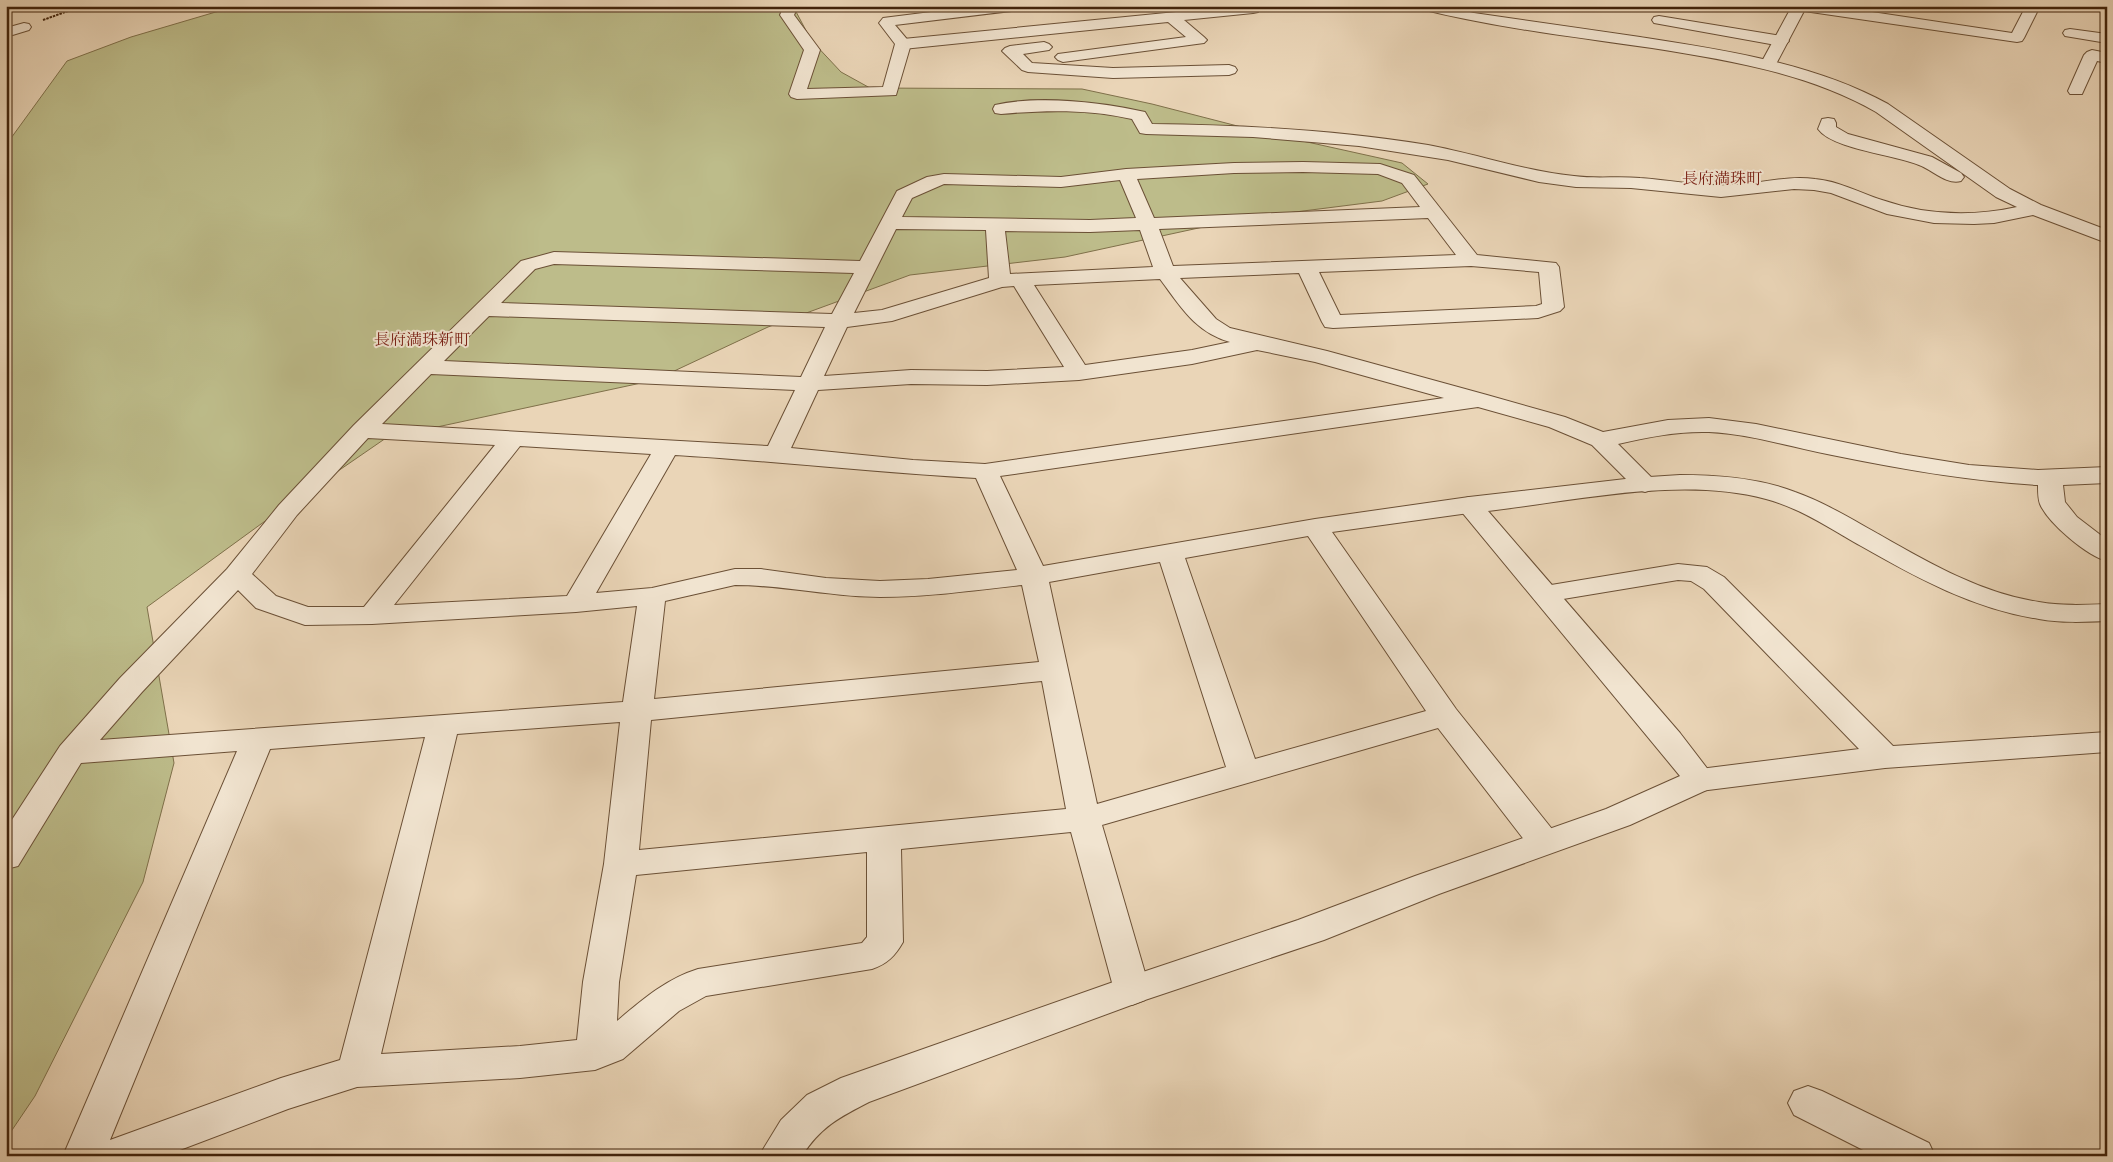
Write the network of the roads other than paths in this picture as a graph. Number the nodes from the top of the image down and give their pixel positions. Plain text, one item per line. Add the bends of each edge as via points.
1 (792, 6) edge
2 (1018, 6) edge
3 (1250, 6) edge
4 (1426, 6) edge
5 (1498, 6) edge
6 (1800, 6) edge
7 (2033, 6) edge
8 (1673, 10) dead end
9 (1172, 17) junction
10 (1731, 18) dead end
11 (1659, 20) dead end
12 (1509, 23) junction
13 (1769, 23) dead end
14 (1789, 26) junction
15 (24, 27) road end
16 (1033, 31) junction
17 (6, 33) edge
18 (2070, 34) dead end
19 (2107, 39) edge
20 (1781, 41) junction
21 (903, 44) junction
22 (1050, 46) junction
23 (2107, 58) edge
24 (1768, 65) junction
25 (1229, 70) dead end
26 (2076, 91) dead end
27 (1001, 109) dead end
28 (1828, 123) dead end
29 (1126, 174) junction
30 (2034, 209) junction
31 (1433, 212) junction
32 (2007, 216) junction
33 (891, 223) junction
34 (1147, 223) junction
35 (995, 225) junction
36 (2107, 237) edge
37 (2107, 247) edge
38 (1471, 260) junction
39 (1306, 266) junction
40 (866, 267) junction
41 (1165, 272) junction
42 (1010, 280) junction
43 (485, 308) junction
44 (839, 321) junction
45 (1257, 344) junction
46 (426, 367) junction
47 (1079, 373) junction
48 (810, 384) junction
49 (1478, 400) junction
50 (362, 430) junction
51 (513, 439) junction
52 (1601, 440) junction
53 (667, 448) junction
54 (776, 454) junction
55 (985, 472) junction
56 (2107, 475) edge
57 (2050, 478) junction
58 (1645, 484) junction
59 (1469, 505) junction
60 (1314, 527) junction
61 (1170, 553) junction
62 (2107, 553) edge
63 (238, 575) junction
64 (1034, 576) junction
65 (1545, 594) junction
66 (652, 596) junction
67 (576, 604) junction
68 (2107, 612) edge
69 (372, 615) junction
70 (1055, 670) junction
71 (637, 711) junction
72 (1445, 716) junction
73 (444, 725) junction
74 (258, 739) junction
75 (2107, 742) edge
76 (71, 753) junction
77 (1885, 757) junction
78 (1244, 773) junction
79 (1700, 780) junction
80 (1084, 819) junction
81 (884, 839) junction
82 (1544, 842) junction
83 (6, 857) edge
84 (621, 864) junction
85 (1132, 990) junction
86 (595, 1054) junction
87 (357, 1071) junction
88 (1808, 1103) dead end
89 (787, 1144) edge
90 (83, 1156) edge
91 (115, 1156) edge
92 (1915, 1156) edge

1 - 21 street via 787,15 812,50 797,94 890,92
2 - 21 street via 888,21 889,28
3 - 9 street via 1253,8
4 - 12 street
5 - 12 street
6 - 7 street via 2017,38
6 - 14 street
8 - 10 street
9 - 16 street
9 - 22 street via 1199,40 1063,57
11 - 20 street
12 - 24 street via 1653,43
13 - 14 street
14 - 20 street
15 - 17 street
16 - 21 street
16 - 22 street
18 - 19 street
20 - 24 street
22 - 25 street via 1010,51 1028,67 1113,72
23 - 26 street via 2092,55
24 - 30 street via 1822,81 1870,101 2003,193
27 - 32 street via 1064,104 1139,116 1146,129 1308,134 1430,151 1580,182 1639,183 1704,191 1815,184 1918,216 1951,220
28 - 32 street via 1827,129 1842,138 1934,164 1962,182 1994,210
29 - 31 street via 1303,167 1380,169 1408,179
29 - 33 street via 1061,182 933,181 904,195
29 - 34 street
30 - 32 street
30 - 36 street
31 - 34 street
31 - 38 street
32 - 37 street via 2058,229
33 - 35 street
33 - 40 street
34 - 35 street
34 - 41 street
35 - 42 street
38 - 39 street
38 - 39 street via 1549,267 1553,307 1538,312 1333,322
39 - 41 street
40 - 43 street via 554,258 528,265
40 - 44 street
41 - 42 street
41 - 45 street via 1208,324
42 - 44 street via 884,316
42 - 47 street
43 - 44 street
43 - 46 street
44 - 48 street
45 - 47 street
45 - 49 street via 1319,356
46 - 48 street
46 - 50 street
47 - 48 street via 988,378 911,377
48 - 54 street
49 - 52 street via 1557,422
49 - 55 street
50 - 51 street
50 - 63 street via 288,510
51 - 53 street
51 - 69 street
52 - 57 street via 1662,427 1708,425 1925,467 2014,478
52 - 58 street
53 - 54 street
53 - 67 street
54 - 55 street
55 - 64 street
56 - 57 street
57 - 62 street via 2052,503 2068,524
58 - 59 street
58 - 68 street via 1701,481 1775,493 1807,505 1922,570 1993,601 2060,613
59 - 60 street
59 - 65 street
60 - 61 street
60 - 72 street
61 - 64 street
61 - 78 street
63 - 69 street via 266,602 305,616
63 - 76 street via 131,685
64 - 66 street via 880,589 735,577
64 - 70 street
65 - 77 street via 1678,572 1697,574 1714,582
65 - 79 street
66 - 67 street
66 - 71 street
67 - 69 street
70 - 71 street
70 - 80 street
71 - 73 street
71 - 84 street
72 - 78 street
72 - 82 street
73 - 74 street
73 - 87 street
74 - 76 street
74 - 90 street
75 - 77 street
76 - 83 street
77 - 79 street
78 - 80 street
79 - 82 street via 1618,817
80 - 81 street
80 - 85 street
81 - 84 street
81 - 86 street via 885,942 872,955 698,983 666,1001 609,1048
82 - 85 street via 1311,930
84 - 86 street via 601,982
85 - 89 street via 855,1090 821,1107
86 - 87 street via 520,1062
87 - 91 street via 281,1095
88 - 92 street

